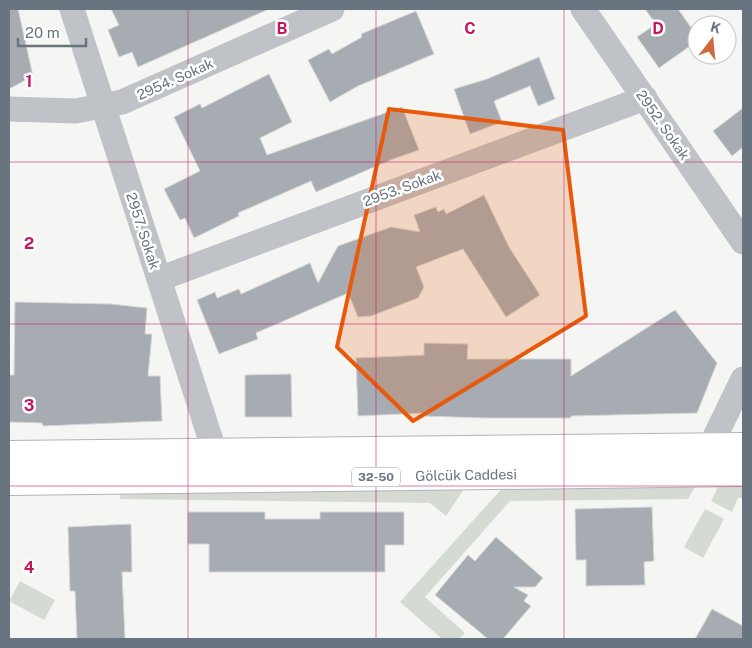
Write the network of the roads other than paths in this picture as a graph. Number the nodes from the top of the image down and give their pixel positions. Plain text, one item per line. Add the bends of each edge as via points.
1 (72, 9) edge
2 (332, 9) edge
3 (583, 9) edge
4 (644, 98) junction
5 (104, 107) junction
6 (9, 110) edge
7 (743, 242) edge
8 (159, 279) junction
9 (743, 379) edge
10 (743, 447) edge
11 (710, 448) junction
12 (215, 453) junction
13 (9, 455) edge
14 (743, 472) edge
15 (9, 481) edge

1 - 5 street, 2957. Sokak
2 - 5 street, 2954. Sokak via 143,95
3 - 4 street, 2952. Sokak
4 - 7 street, 2952. Sokak
4 - 8 street, 2953. Sokak
5 - 6 street, 2954. Sokak via 76,111
5 - 8 street, 2957. Sokak
8 - 12 street, 2957. Sokak
9 - 11 street
10 - 11 main road, Gölcük Caddesi / 32-50
11 - 12 main road, Gölcük Caddesi / 32-50
12 - 13 main road, Gölcük Caddesi / 32-50
14 - 15 main road, Gölcük Caddesi / 32-50

